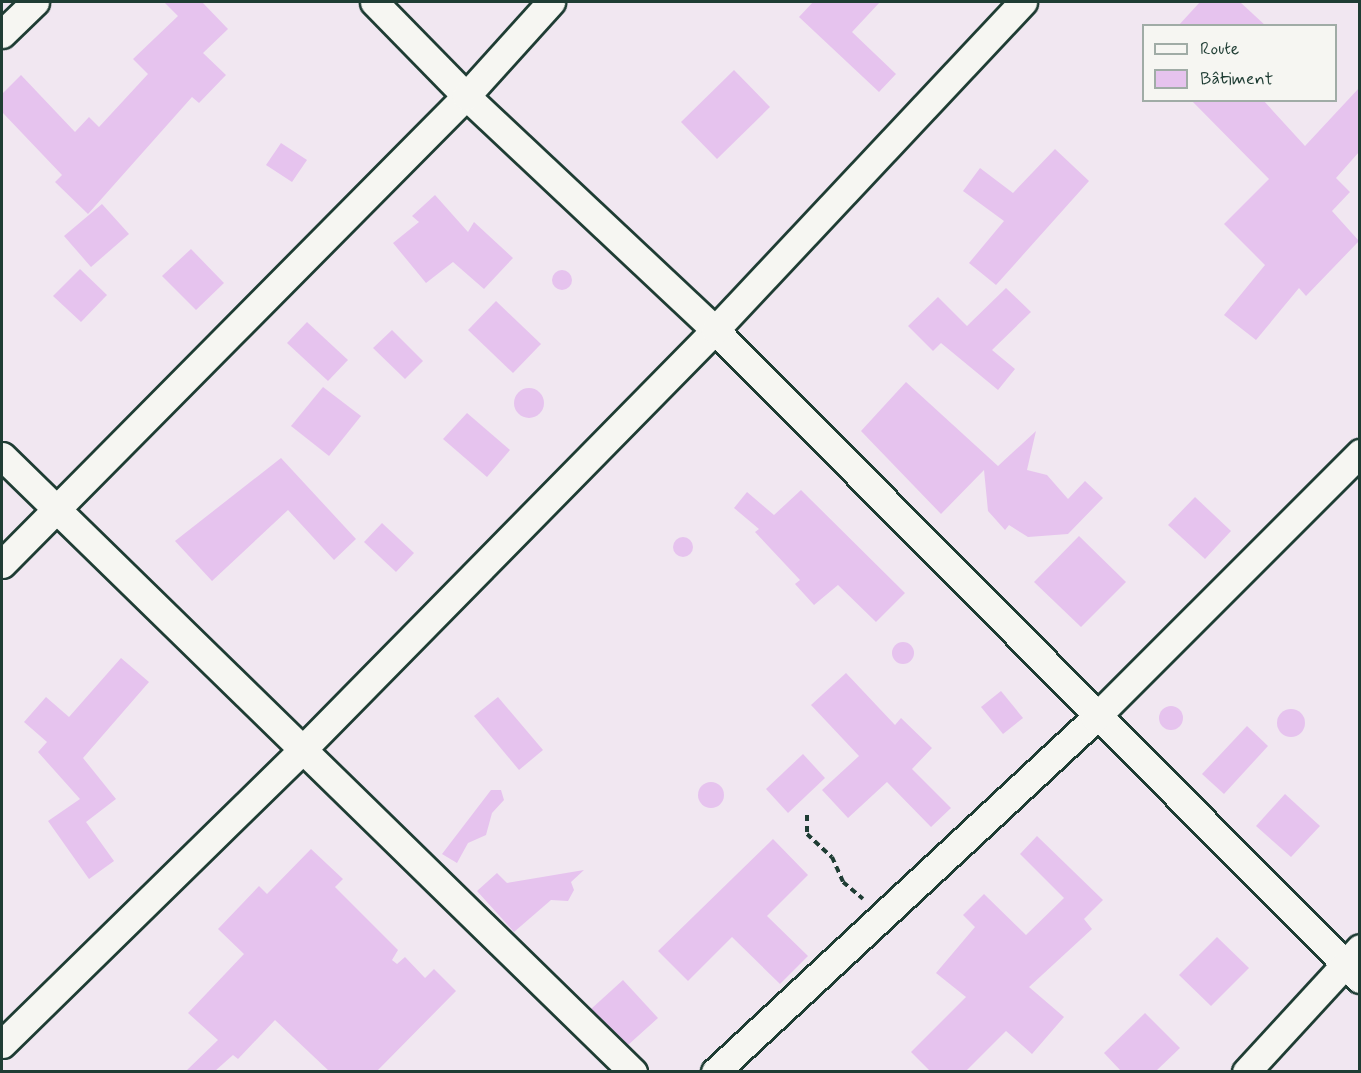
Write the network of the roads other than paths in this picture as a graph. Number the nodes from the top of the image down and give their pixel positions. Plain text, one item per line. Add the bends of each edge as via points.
1 (35, 2) edge
2 (375, 2) edge
3 (551, 2) edge
4 (1023, 2) edge
5 (2, 34) edge
6 (465, 96) junction
7 (715, 330) junction
8 (1359, 453) edge
9 (2, 456) edge
10 (56, 512) junction
11 (2, 564) edge
12 (1095, 718) junction
13 (300, 752) junction
14 (1354, 963) edge
15 (2, 1044) edge
16 (633, 1071) edge
17 (716, 1071) edge
18 (1246, 1071) edge

1 - 5 street
2 - 6 street
3 - 6 street
4 - 7 street
6 - 7 street
6 - 10 street
7 - 12 street
7 - 13 street
8 - 12 street
9 - 10 street
10 - 11 street
10 - 13 street
12 - 14 street
12 - 17 street
13 - 15 street
13 - 16 street
14 - 18 street

